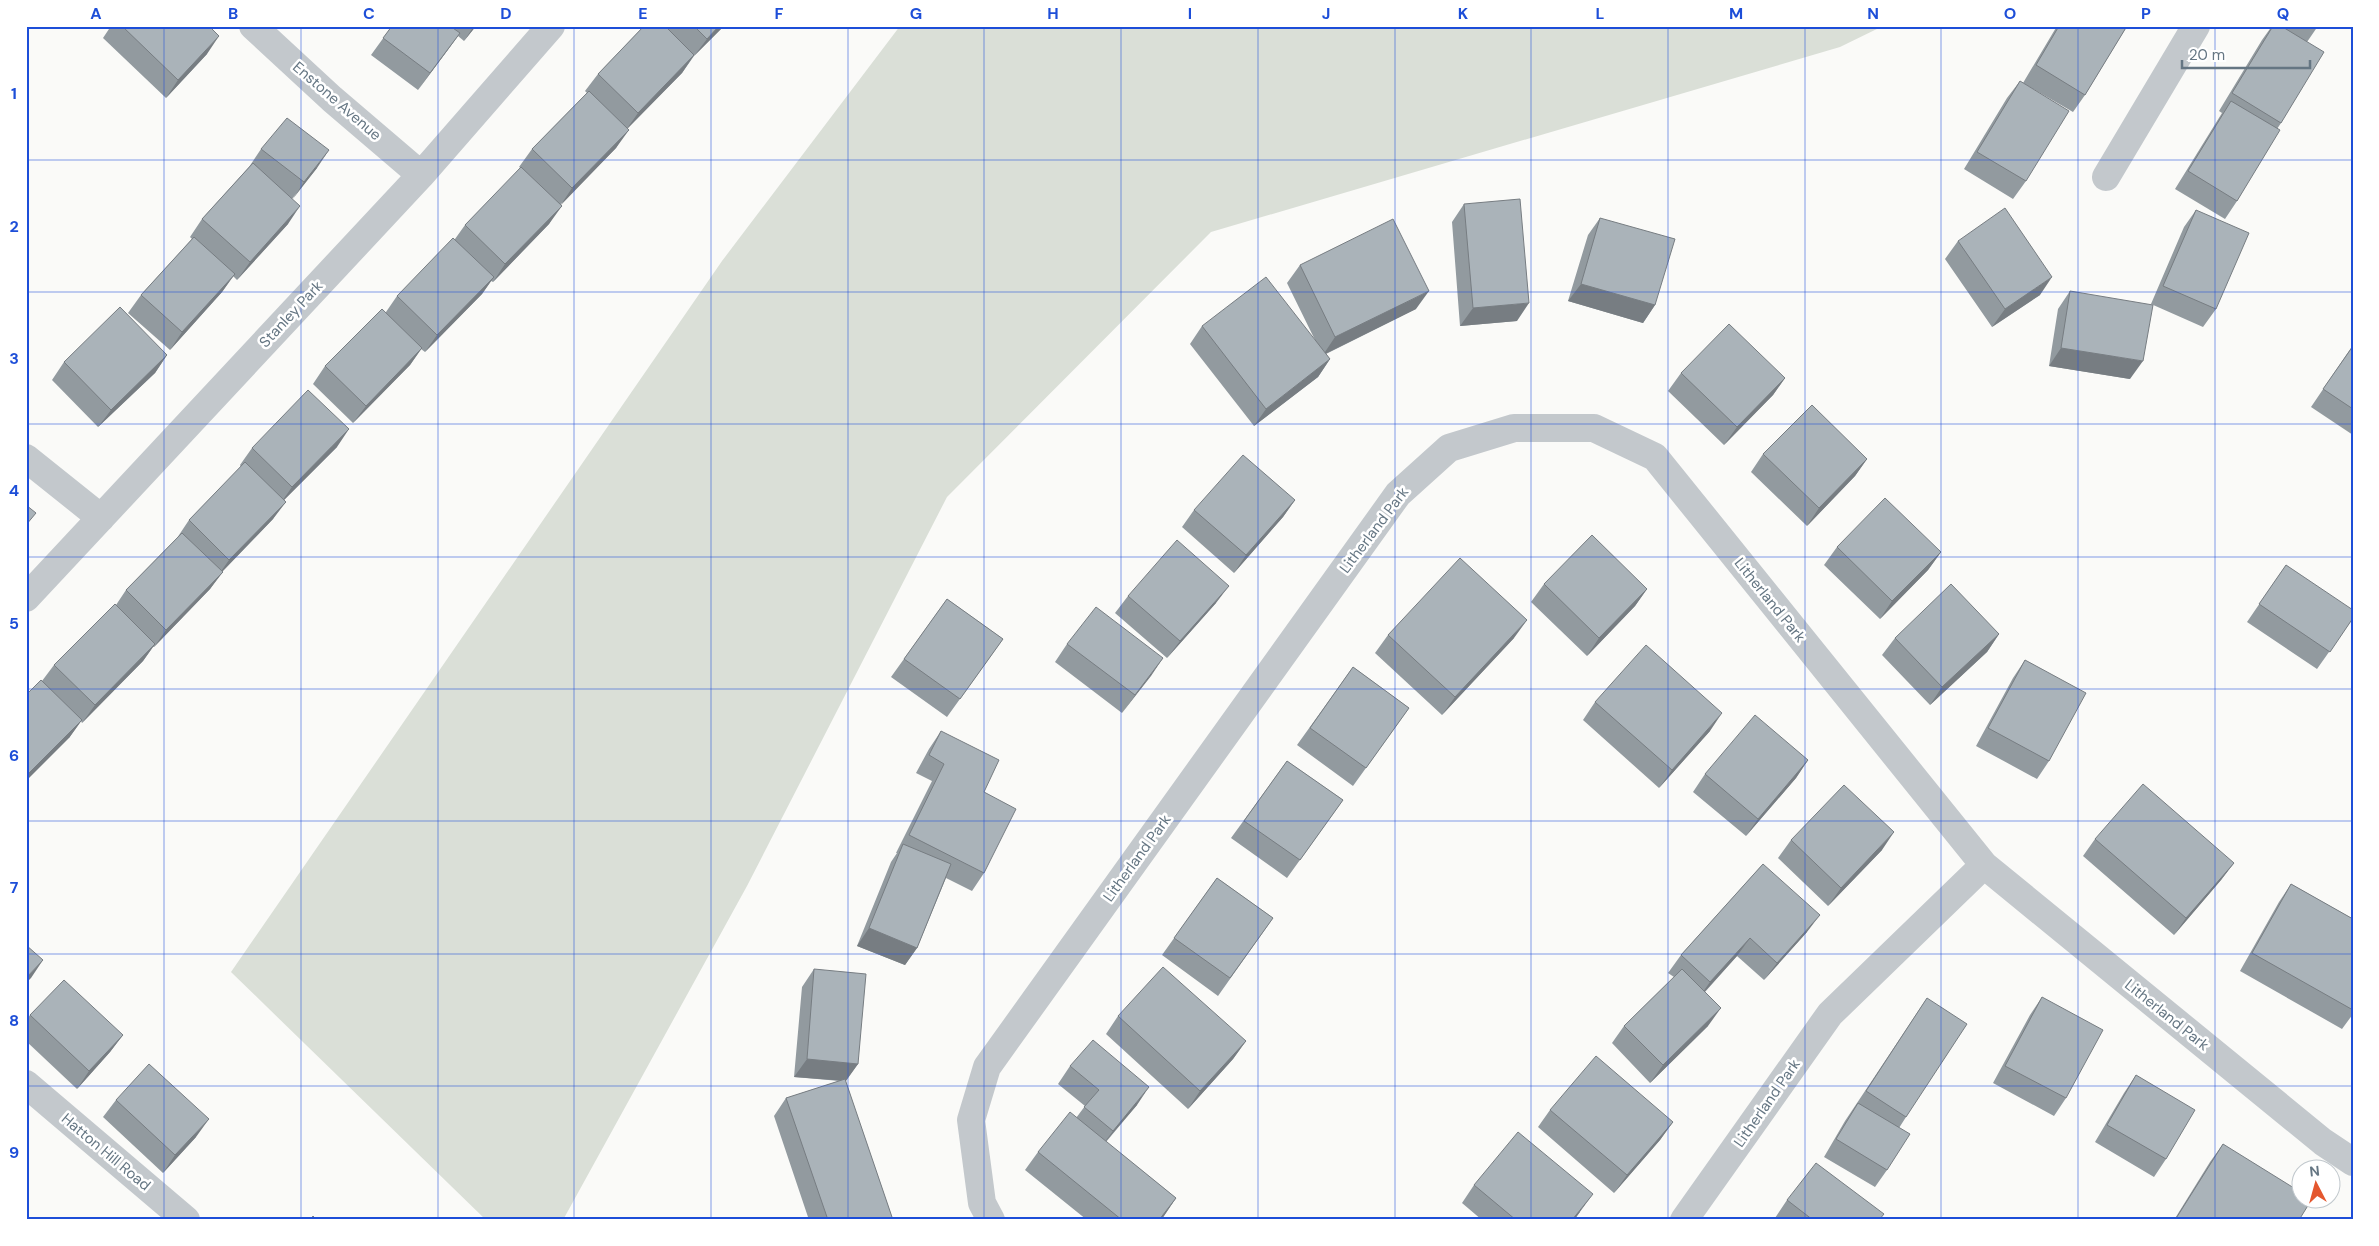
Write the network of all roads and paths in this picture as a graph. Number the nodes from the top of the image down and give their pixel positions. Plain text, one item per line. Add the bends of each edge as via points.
1 (253, 26) edge
2 (551, 26) edge
3 (2196, 26) edge
4 (421, 175) junction
5 (2106, 176) dead end
6 (26, 458) edge
7 (101, 518) junction
8 (26, 598) edge
9 (1984, 865) junction
10 (26, 1084) edge
11 (2353, 1162) edge
12 (186, 1220) edge
13 (991, 1220) edge
14 (1684, 1220) edge

1 - 4 street, Enstone Avenue
2 - 4 street, Stanley Park
3 - 5 street
4 - 7 street, Stanley Park
6 - 7 street
7 - 8 street, Stanley Park
9 - 11 street, Litherland Park via 2316,1136
9 - 13 street, Litherland Park via 1655,457 1594,428 1514,428 1449,448 1398,494 987,1067 971,1120 982,1203
9 - 14 street, Litherland Park via 1830,1014
10 - 12 street, Hatton Hill Road

